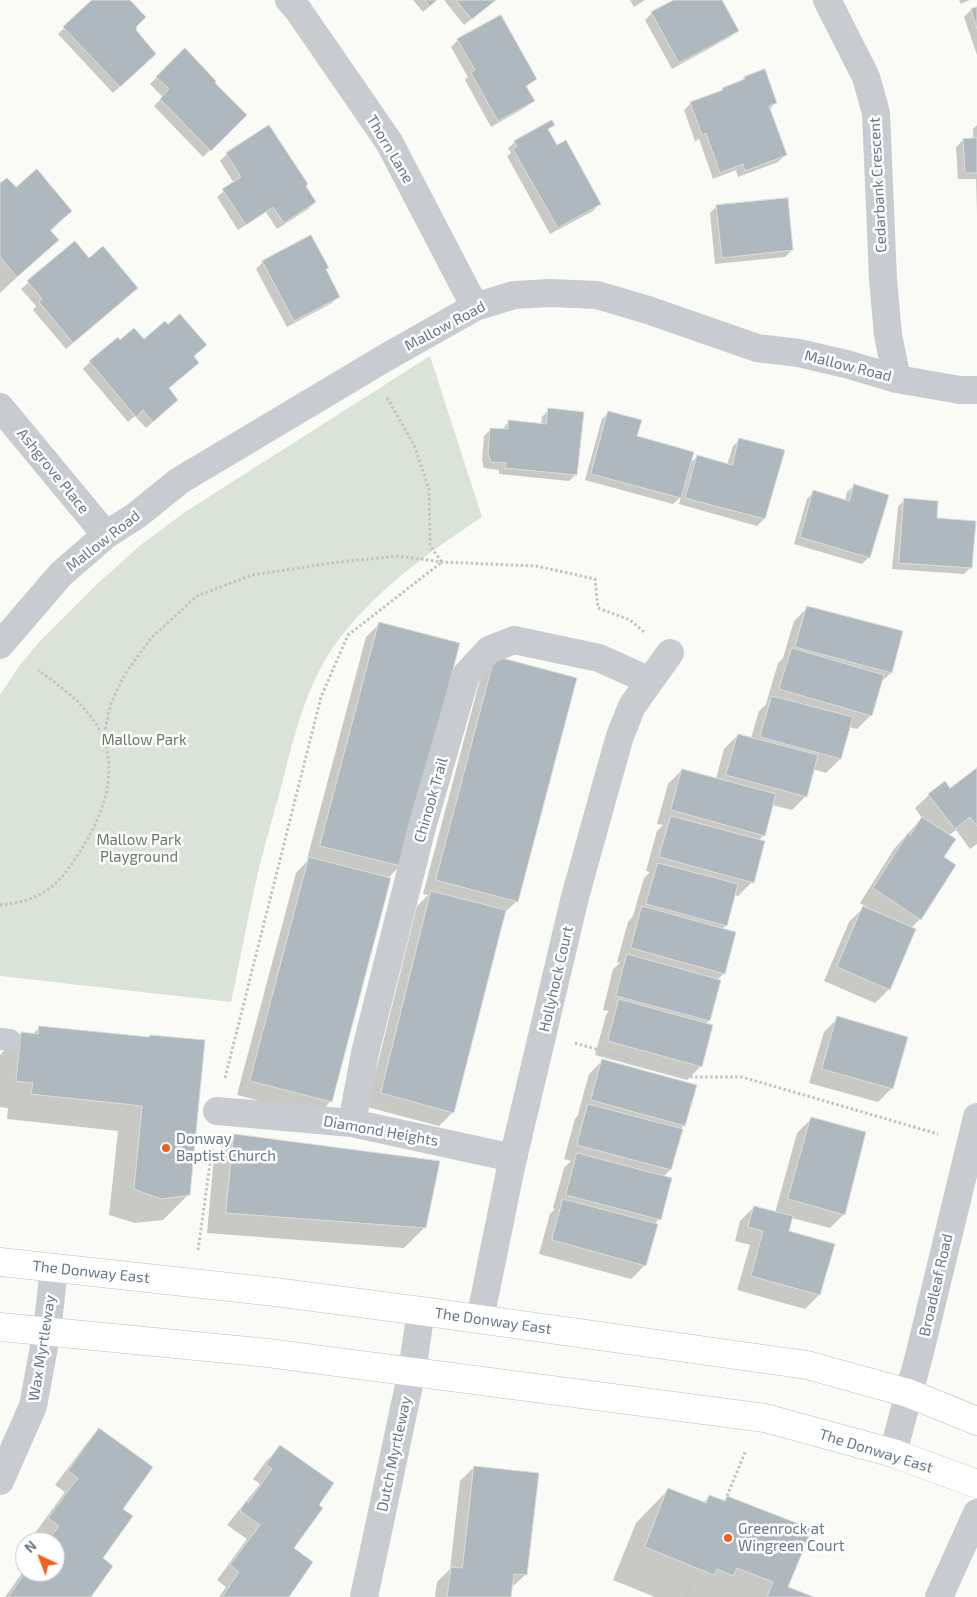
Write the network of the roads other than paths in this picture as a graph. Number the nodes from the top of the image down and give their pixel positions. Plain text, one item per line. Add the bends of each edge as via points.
1 (289, 0) edge
2 (827, 0) edge
3 (475, 307) junction
4 (897, 379) junction
5 (977, 390) edge
6 (0, 407) edge
7 (106, 536) junction
8 (0, 645) edge
9 (670, 654) road end
10 (650, 681) junction
11 (217, 1111) road end
12 (977, 1117) edge
13 (352, 1123) junction
14 (513, 1158) junction
15 (0, 1262) edge
16 (54, 1269) junction
17 (421, 1311) junction
18 (480, 1319) junction
19 (0, 1327) edge
20 (47, 1331) junction
21 (412, 1371) junction
22 (908, 1393) junction
23 (977, 1421) edge
24 (893, 1453) junction
25 (0, 1481) edge
26 (977, 1484) edge
27 (977, 1513) edge
28 (364, 1597) edge
29 (939, 1597) edge

1 - 3 street, Thorn Lane via 389,142
2 - 4 street, Cedarbank Crescent via 866,77 876,113 883,279 888,335
3 - 4 street, Mallow Road via 514,295 597,296 757,348 846,364
3 - 7 street, Mallow Road via 179,481
4 - 5 street, Mallow Road
6 - 7 street, Ashgrove Place
7 - 8 street, Mallow Road via 61,574
9 - 10 street, Hollyhock Court
10 - 13 street, Chinook Trail via 599,658 514,640 489,650 466,675 422,827 365,1053
10 - 14 street, Hollyhock Court via 632,706 620,736 575,897
11 - 13 street, Diamond Heights
12 - 22 street, Broadleaf Road
13 - 14 street, Diamond Heights
14 - 18 street, Hollyhock Court
15 - 16 street, The Donway East
16 - 17 street, The Donway East
16 - 20 street, Wax Myrtleway
17 - 18 street, The Donway East
17 - 21 street, Dutch Myrtleway
18 - 22 street, The Donway East via 807,1366
19 - 20 street, The Donway East
20 - 21 street, The Donway East
20 - 25 street, Wax Myrtleway via 33,1406
21 - 24 street, The Donway East via 765,1418
21 - 28 street, Dutch Myrtleway
22 - 23 street, The Donway East
22 - 24 street, Broadleaf Road
24 - 26 street, The Donway East
27 - 29 street

